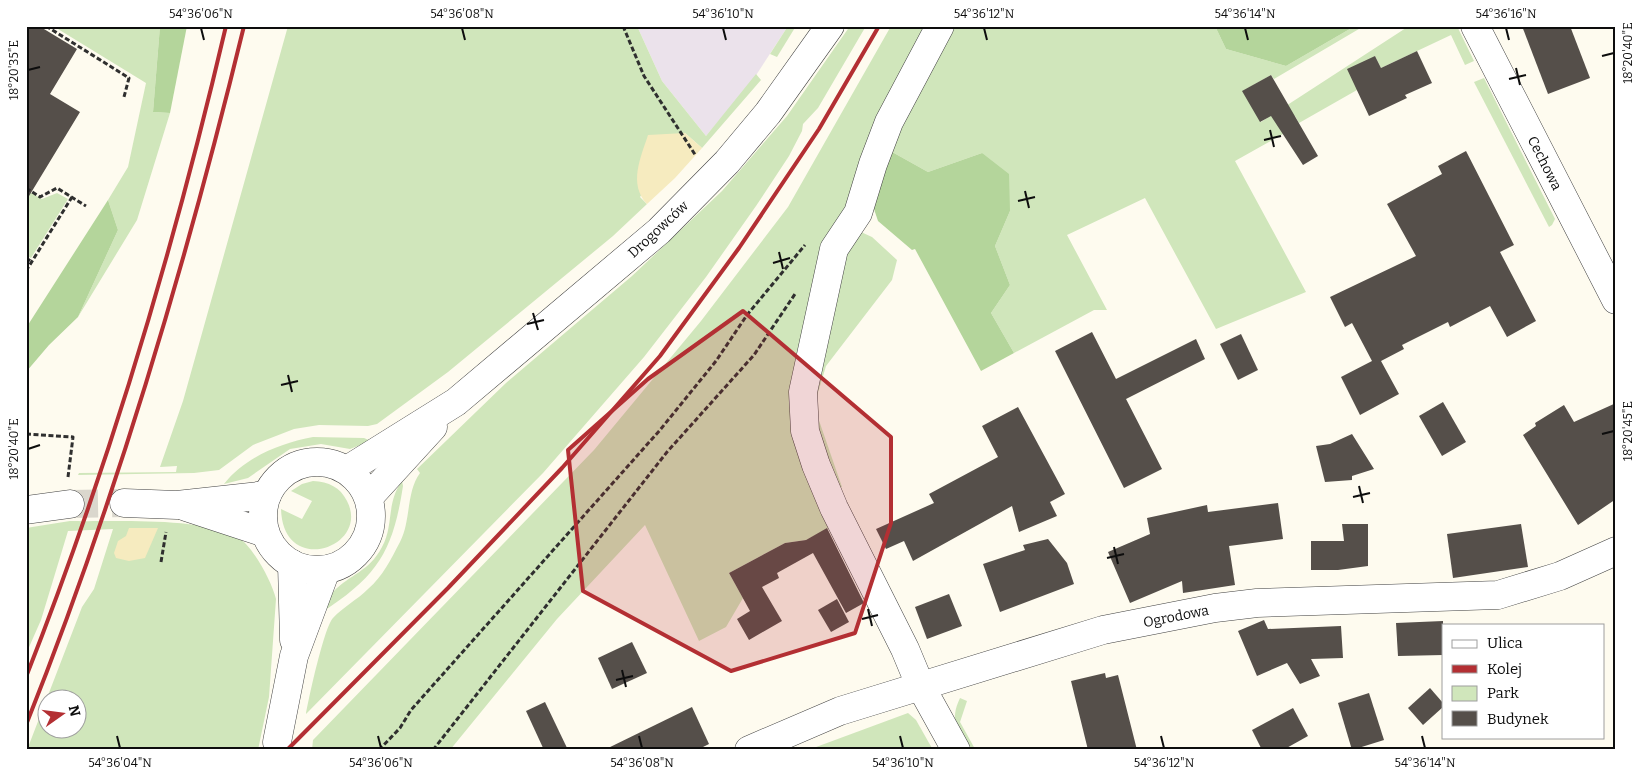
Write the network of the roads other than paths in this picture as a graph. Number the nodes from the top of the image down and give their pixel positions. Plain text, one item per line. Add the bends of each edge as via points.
1 (830, 26) edge
2 (940, 26) edge
3 (1475, 26) edge
4 (1616, 300) edge
5 (456, 402) junction
6 (347, 470) junction
7 (69, 493) tunnel mouth
8 (267, 495) junction
9 (369, 497) junction
10 (124, 503) tunnel mouth
11 (177, 505) junction
12 (26, 510) edge
13 (265, 533) junction
14 (1616, 551) edge
15 (292, 564) junction
16 (326, 570) junction
17 (294, 656) junction
18 (920, 685) junction
19 (277, 742) dead end
20 (749, 750) edge
21 (956, 750) edge

1 - 5 street, Drogowców via 762,120 727,162 666,224
2 - 18 street via 889,122 858,214 834,249 803,392 805,431 816,465
3 - 4 street, Cechowa
5 - 6 street, Drogowców
5 - 9 street, Drogowców
6 - 8 street via 330,462 310,462 292,467 277,479
6 - 9 street
7 - 12 street
8 - 11 street
8 - 13 street via 263,514
9 - 16 street via 372,516 369,534 359,551 344,563
10 - 11 street
11 - 13 street
13 - 15 street via 276,551
14 - 18 street, Ogrodowa via 1560,576 1498,595 1257,602 1215,608 1103,630
15 - 16 street via 309,570
15 - 17 street
16 - 17 street
17 - 19 street
18 - 20 street, Ogrodowa via 840,711
18 - 21 street

